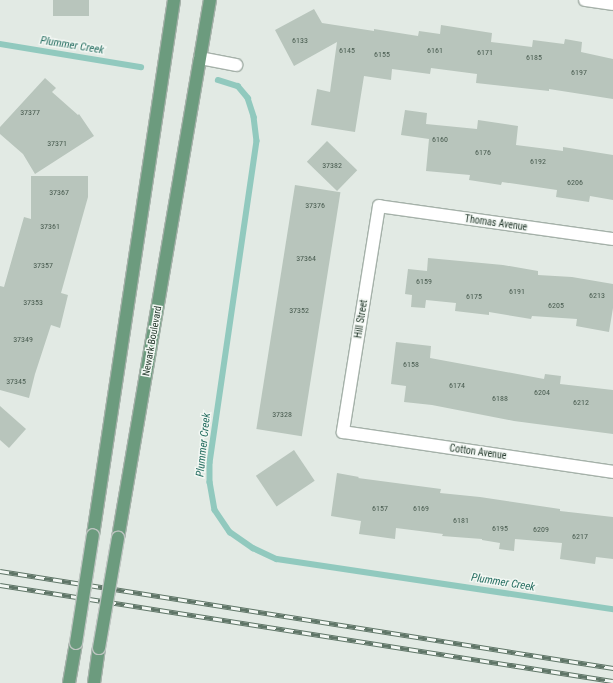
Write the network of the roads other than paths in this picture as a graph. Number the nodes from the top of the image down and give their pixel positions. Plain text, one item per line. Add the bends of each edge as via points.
1 (174, 0) edge
2 (210, 0) edge
3 (585, 0) edge
4 (613, 4) edge
5 (200, 58) junction
6 (236, 65) dead end
7 (379, 206) joint
8 (613, 239) edge
9 (343, 432) joint
10 (613, 472) edge
11 (69, 683) edge
12 (94, 683) edge

1 - 11 main road, bridge
2 - 5 main road, Newark Boulevard
3 - 4 street
5 - 6 street
5 - 12 main road, Newark Boulevard, bridge
7 - 8 street, Thomas Avenue
7 - 9 street, Hill Street
9 - 10 street, Cotton Avenue

